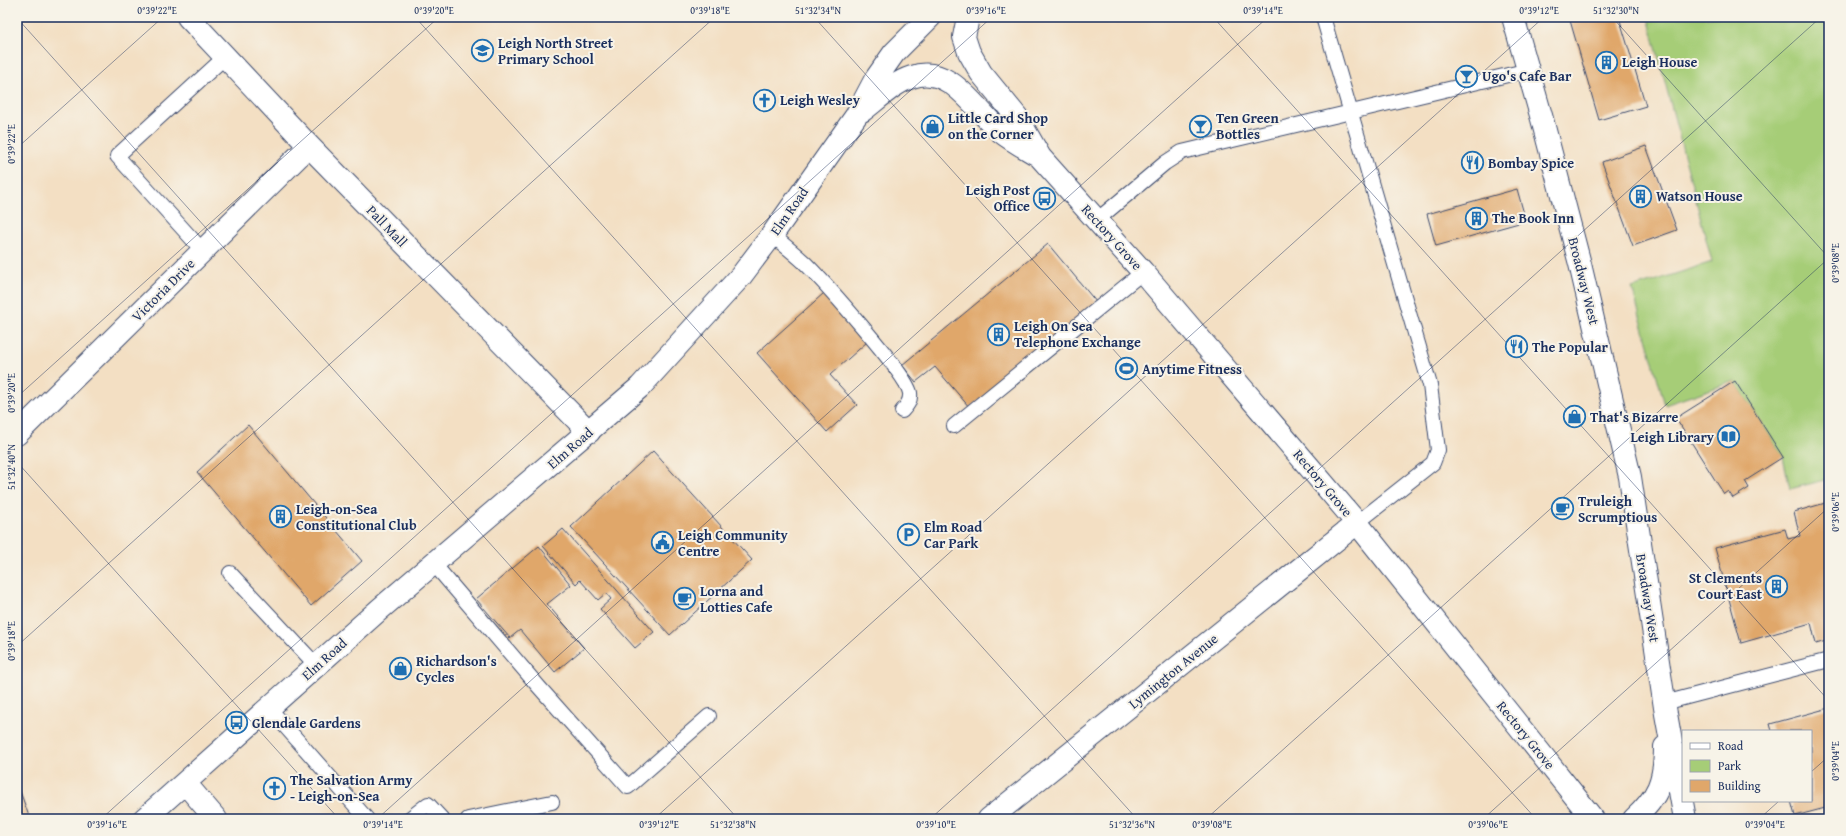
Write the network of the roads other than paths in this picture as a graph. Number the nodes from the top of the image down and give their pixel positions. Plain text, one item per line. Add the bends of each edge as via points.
1 (188, 17) edge
2 (930, 17) edge
3 (968, 17) edge
4 (1323, 17) edge
5 (1513, 17) edge
6 (225, 57) junction
7 (1528, 70) junction
8 (1350, 113) junction
9 (856, 116) junction
10 (309, 146) junction
11 (1040, 157) junction
12 (1097, 220) junction
13 (772, 235) junction
14 (202, 251) junction
15 (1143, 272) junction
16 (902, 411) dead end
17 (954, 426) dead end
18 (589, 432) junction
19 (17, 434) edge
20 (1357, 523) junction
21 (433, 563) junction
22 (230, 573) dead end
23 (1829, 660) edge
24 (316, 665) junction
25 (269, 708) junction
26 (1665, 709) junction
27 (709, 716) dead end
28 (185, 783) junction
29 (1682, 798) edge
30 (552, 802) dead end
31 (1683, 802) edge
32 (144, 819) edge
33 (216, 819) edge
34 (368, 819) edge
35 (409, 819) edge
36 (442, 819) edge
37 (468, 819) edge
38 (989, 819) edge
39 (1593, 819) edge
40 (1634, 819) edge
41 (1686, 819) edge

1 - 6 street, Pall Mall
2 - 9 street, Elm Road via 894,54 875,80
3 - 11 street, Rectory Grove via 964,37 969,52 981,73 1017,117
4 - 8 lane
5 - 7 street, Broadway West
6 - 10 street, Pall Mall
6 - 14 lane via 117,156
7 - 8 lane
7 - 26 street, Broadway West via 1580,264 1630,477
8 - 12 lane via 1182,152 1165,163
8 - 20 lane via 1430,385 1438,450 1433,463
9 - 11 street, Rectory Grove via 890,89 912,77 926,75 941,78 956,86 1000,131
9 - 13 street, Elm Road
10 - 14 street, Victoria Drive
10 - 18 street, Pall Mall
11 - 12 street, Rectory Grove
12 - 15 street, Rectory Grove
13 - 16 lane via 805,263 887,356 910,393 909,404
13 - 18 street, Elm Road via 740,276 640,387
14 - 19 street, Victoria Drive
15 - 17 lane
15 - 20 street, Rectory Grove
18 - 21 street, Elm Road
20 - 38 street, Lymington Avenue
20 - 39 street, Rectory Grove
21 - 24 street, Elm Road
21 - 27 lane via 628,787
22 - 24 lane
23 - 26 lane
24 - 25 street, Elm Road
25 - 28 street, Elm Road
25 - 34 lane
26 - 29 street, Broadway West
26 - 40 street, Broadway West via 1665,764 1659,788 1649,805
28 - 32 street, Elm Road
28 - 33 street
30 - 37 lane
31 - 41 street, Broadway West
35 - 36 lane via 428,804

